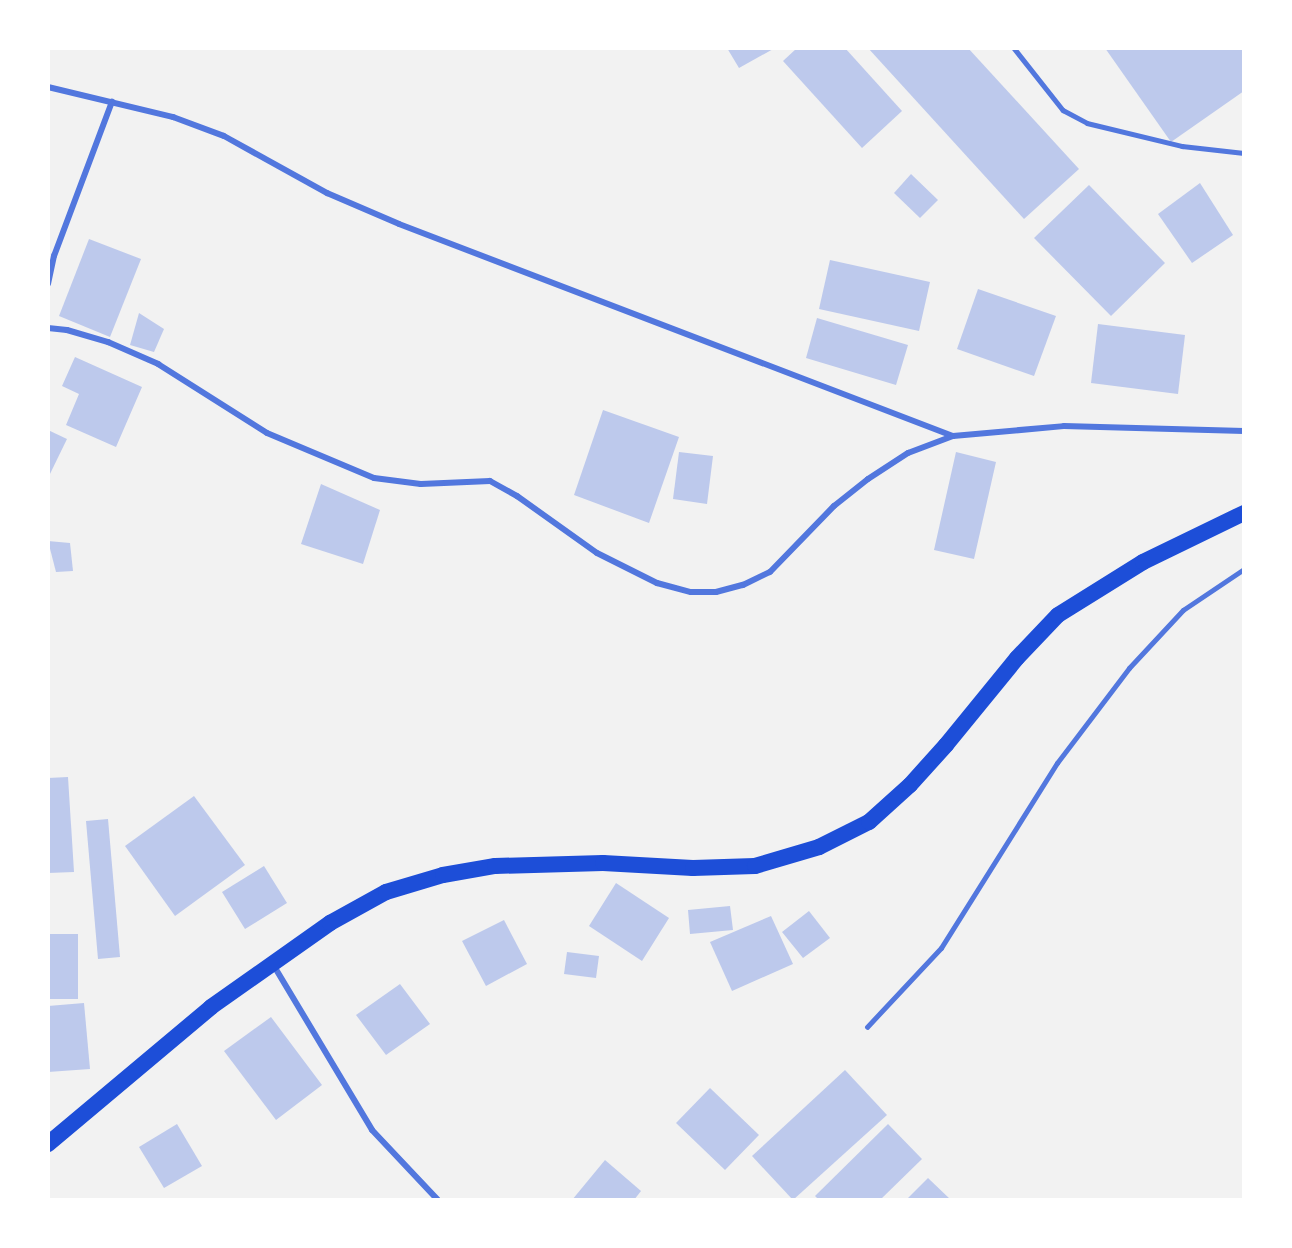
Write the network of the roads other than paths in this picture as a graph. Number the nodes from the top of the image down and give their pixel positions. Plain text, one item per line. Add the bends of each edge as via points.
1 (1014, 48) edge
2 (48, 87) edge
3 (112, 102) junction
4 (1244, 153) edge
5 (48, 284) edge
6 (48, 328) edge
7 (1244, 432) edge
8 (953, 436) junction
9 (1244, 513) edge
10 (1244, 569) edge
11 (272, 963) junction
12 (867, 1027) dead end
13 (48, 1144) edge
14 (438, 1200) edge

1 - 4 lane via 1063,110 1087,123 1182,146
2 - 3 street
3 - 5 street via 54,256
3 - 8 street via 173,117 224,136 327,193 399,224
6 - 8 street via 108,342 158,364 267,433 374,478 421,484 490,481 597,553 657,584 691,592 716,592 770,572 834,506 868,479 908,453
7 - 8 street via 1064,426
9 - 11 highway via 1143,562 1058,615 910,785 869,822 819,847 755,866 495,866 443,875 386,892 330,923
10 - 12 lane via 1183,610 1129,669 1057,763 940,948
11 - 13 highway via 211,1007
11 - 14 street via 372,1130

